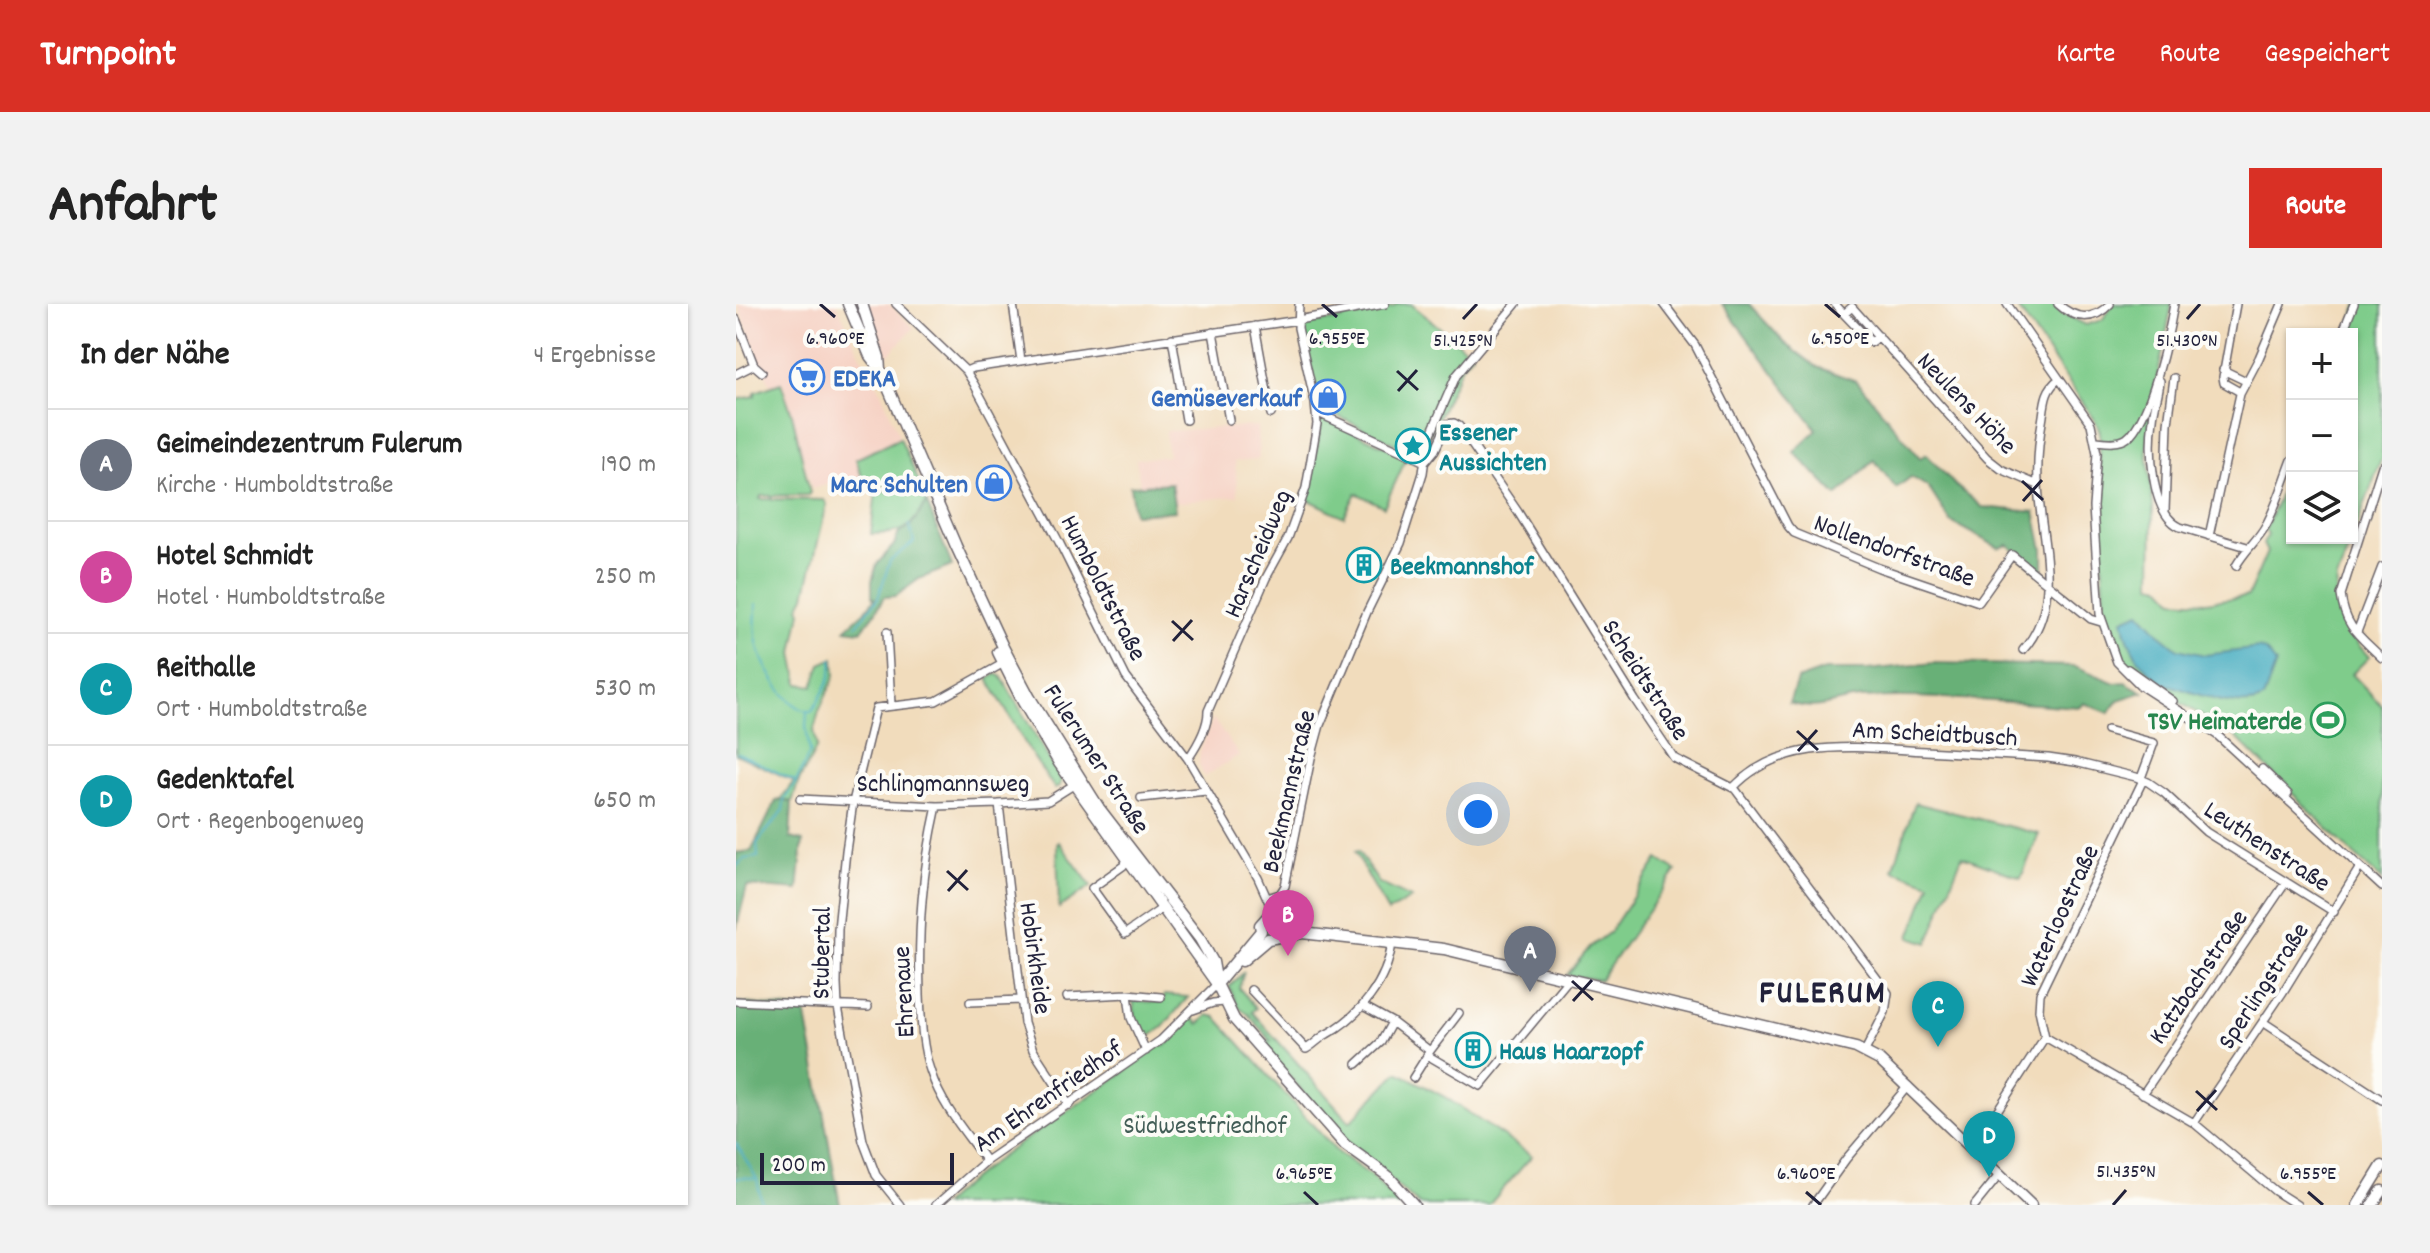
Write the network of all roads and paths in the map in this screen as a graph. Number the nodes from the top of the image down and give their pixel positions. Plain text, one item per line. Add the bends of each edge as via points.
1 (848, 304) edge
2 (862, 304) edge
3 (896, 304) edge
4 (1013, 304) edge
5 (1299, 304) edge
6 (1385, 304) edge
7 (1516, 304) edge
8 (1664, 304) edge
9 (1835, 304) edge
10 (2007, 304) edge
11 (2058, 304) edge
12 (2110, 304) edge
13 (2174, 304) edge
14 (2236, 304) edge
15 (2282, 304) edge
16 (2354, 304) edge
17 (736, 319) edge
18 (1298, 320) junction
19 (861, 323) junction
20 (1255, 326) junction
21 (2344, 328) edge
22 (1213, 332) junction
23 (1172, 338) junction
24 (1021, 361) junction
25 (754, 365) junction
26 (2223, 370) junction
27 (966, 371) junction
28 (762, 372) dead end
29 (736, 374) edge
30 (2158, 376) junction
31 (2174, 378) dead end
32 (2059, 379) junction
33 (2246, 381) junction
34 (2240, 392) junction
35 (1316, 412) junction
36 (1271, 414) dead end
37 (1186, 420) dead end
38 (1229, 420) dead end
39 (2097, 441) junction
40 (1425, 462) junction
41 (2382, 466) edge
42 (2287, 472) edge
43 (2038, 485) junction
44 (2164, 513) junction
45 (2209, 536) junction
46 (2247, 547) junction
47 (2236, 566) dead end
48 (2382, 567) edge
49 (2046, 584) junction
50 (2101, 622) junction
51 (887, 632) dead end
52 (2357, 632) junction
53 (2023, 650) dead end
54 (2382, 658) edge
55 (1007, 661) junction
56 (891, 705) junction
57 (2107, 730) dead end
58 (2154, 743) junction
59 (2165, 746) dead end
60 (1188, 759) junction
61 (2142, 779) junction
62 (1077, 783) junction
63 (1733, 788) junction
64 (1206, 791) junction
65 (1141, 798) dead end
66 (800, 799) dead end
67 (853, 802) junction
68 (999, 804) junction
69 (937, 806) junction
70 (1130, 856) junction
71 (2360, 867) junction
72 (2286, 882) junction
73 (2382, 887) edge
74 (1267, 898) junction
75 (1168, 906) junction
76 (2334, 912) junction
77 (1272, 916) junction
78 (1283, 930) junction
79 (1264, 935) junction
80 (1392, 943) junction
81 (1237, 958) junction
82 (1213, 962) junction
83 (1568, 980) junction
84 (1217, 984) junction
85 (1251, 990) dead end
86 (1128, 994) junction
87 (1067, 997) dead end
88 (1161, 997) dead end
89 (1021, 1000) junction
90 (736, 1001) edge
91 (970, 1002) dead end
92 (1225, 1002) junction
93 (1363, 1006) junction
94 (838, 1007) junction
95 (868, 1007) dead end
96 (1191, 1010) junction
97 (1459, 1013) dead end
98 (1392, 1022) junction
99 (2263, 1022) junction
100 (2045, 1037) junction
101 (1146, 1051) junction
102 (1865, 1051) junction
103 (1429, 1053) junction
104 (1357, 1064) dead end
105 (1413, 1078) dead end
106 (1908, 1086) junction
107 (2143, 1094) junction
108 (2382, 1100) edge
109 (1069, 1105) junction
110 (2194, 1123) junction
111 (1973, 1148) junction
112 (986, 1161) junction
113 (2382, 1166) edge
114 (2000, 1174) junction
115 (2382, 1191) edge
116 (900, 1205) edge
117 (936, 1205) edge
118 (1414, 1205) edge
119 (1813, 1205) edge
120 (1975, 1205) edge
121 (2031, 1205) edge
122 (2297, 1205) edge
123 (2358, 1205) edge
124 (2372, 1205) edge

1 - 19 main road, Fulerumer Straße
2 - 19 main road, Fulerumer Straße
3 - 27 street, Humboldtstraße
4 - 24 street
5 - 18 street, Harscheidweg
6 - 18 street
7 - 40 street, Beekmannstraße via 1456,376 1425,449
8 - 49 street, Nollendorfstraße via 1695,345 1794,533 1973,601 1986,596 2012,555
9 - 43 street, Neulens Höhe via 1844,314 1852,307 1987,458
10 - 32 street
11 - 12 street via 2084,317 2101,313
13 - 30 street
14 - 26 street
15 - 33 street
16 - 21 street
17 - 25 street
18 - 20 street
18 - 35 street, Harscheidweg
19 - 55 main road, Fulerumer Straße via 958,560
20 - 22 street
20 - 36 street
22 - 23 street
22 - 38 street
23 - 24 street
23 - 37 street
24 - 27 street
25 - 28 street
25 - 29 street
26 - 33 street
26 - 34 street via 2224,383
27 - 60 street, Humboldtstraße via 1126,677
30 - 39 street via 2129,436
30 - 44 street via 2151,449
31 - 44 street
32 - 39 street
32 - 43 street via 2047,391
33 - 34 street
34 - 45 street
35 - 40 street
35 - 60 street, Harscheidweg via 1299,511
39 - 50 street via 2093,507
40 - 63 street, Scheidtstraße via 1447,424 1459,426 1674,758
40 - 74 street, Beekmannstraße via 1401,543 1320,725 1285,886
41 - 52 street via 2341,595 2343,614
42 - 46 street via 2267,525
43 - 49 street
44 - 45 street via 2171,522
45 - 46 street
46 - 47 street
48 - 52 street
49 - 50 street, Nollendorfstraße
49 - 53 street via 2040,626
50 - 71 street via 2117,662 2131,678 2217,735
51 - 56 street
52 - 54 street
55 - 56 street via 936,701
55 - 62 main road, Fulerumer Straße via 1030,715
56 - 67 street, Stubertal via 876,708
57 - 58 street
58 - 59 street
58 - 61 street, Waterloostraße
60 - 64 street, Humboldtstraße
61 - 63 street, Am Scheidtbusch via 2048,758 1833,747 1770,762
61 - 72 street, Leuthenstraße via 2206,832
61 - 100 street, Waterloostraße via 2040,994
62 - 68 street, Schlingmannsweg via 1048,801
62 - 70 main road, Fulerumer Straße
63 - 102 street, Scheidtstraße via 1888,993 1885,1012
64 - 65 street
64 - 74 street, Humboldtstraße
66 - 67 street, Schlingmannsweg
67 - 69 street, Schlingmannsweg
67 - 94 street, Stubertal via 838,929
68 - 69 street, Schlingmannsweg
68 - 89 street, Hobirkheide
69 - 112 street, Ehrenaue via 920,894 923,1033 936,1084
70 - 75 main road, Fulerumer Straße
70 - 75 street via 1092,888 1125,934
71 - 73 street
71 - 76 street, Sperlingstraße
72 - 76 street, Leuthenstraße
72 - 107 street, Katzbachstraße
74 - 77 street, Humboldtstraße
75 - 82 main road, Fulerumer Straße via 1200,939
75 - 84 main road, Fulerumer Straße
76 - 99 street, Sperlingstraße
77 - 78 main road, Humboldtstraße
77 - 79 main road via 1263,920
78 - 79 main road via 1278,938
78 - 80 main road, Humboldtstraße
79 - 81 main road
79 - 84 main road
80 - 83 main road, Humboldtstraße via 1444,949
80 - 93 street
81 - 82 main road
81 - 84 main road
82 - 84 main road, Fulerumer Straße
83 - 102 main road, Humboldtstraße
83 - 103 street via 1480,1086
84 - 92 main road, Fulerumer Straße
84 - 96 street, Am Ehrenfriedhof
85 - 93 street via 1306,1049
86 - 87 street
86 - 88 street
86 - 101 street, Am Ehrenfriedhof via 1131,1018
89 - 91 street
89 - 109 street, Hobirkheide via 1033,1050
90 - 94 street
92 - 96 street, Am Ehrenfriedhof
92 - 118 main road, Fulerumer Straße via 1251,1040 1345,1145 1388,1176
93 - 98 street
94 - 95 street
94 - 116 street, Stubertal via 869,1160
96 - 101 street, Am Ehrenfriedhof
97 - 103 street
98 - 103 street
98 - 104 street via 1381,1042
99 - 108 street
99 - 110 street, Sperlingstraße
100 - 107 street
100 - 111 street
101 - 109 street, Am Ehrenfriedhof
102 - 106 main road, Humboldtstraße
103 - 105 street
106 - 111 main road, Humboldtstraße
106 - 119 street
107 - 110 street
109 - 112 street, Am Ehrenfriedhof
110 - 122 street
111 - 114 main road, Humboldtstraße
112 - 117 street, Am Ehrenfriedhof
113 - 123 main road
114 - 120 street
114 - 121 main road, Humboldtstraße
115 - 124 main road

